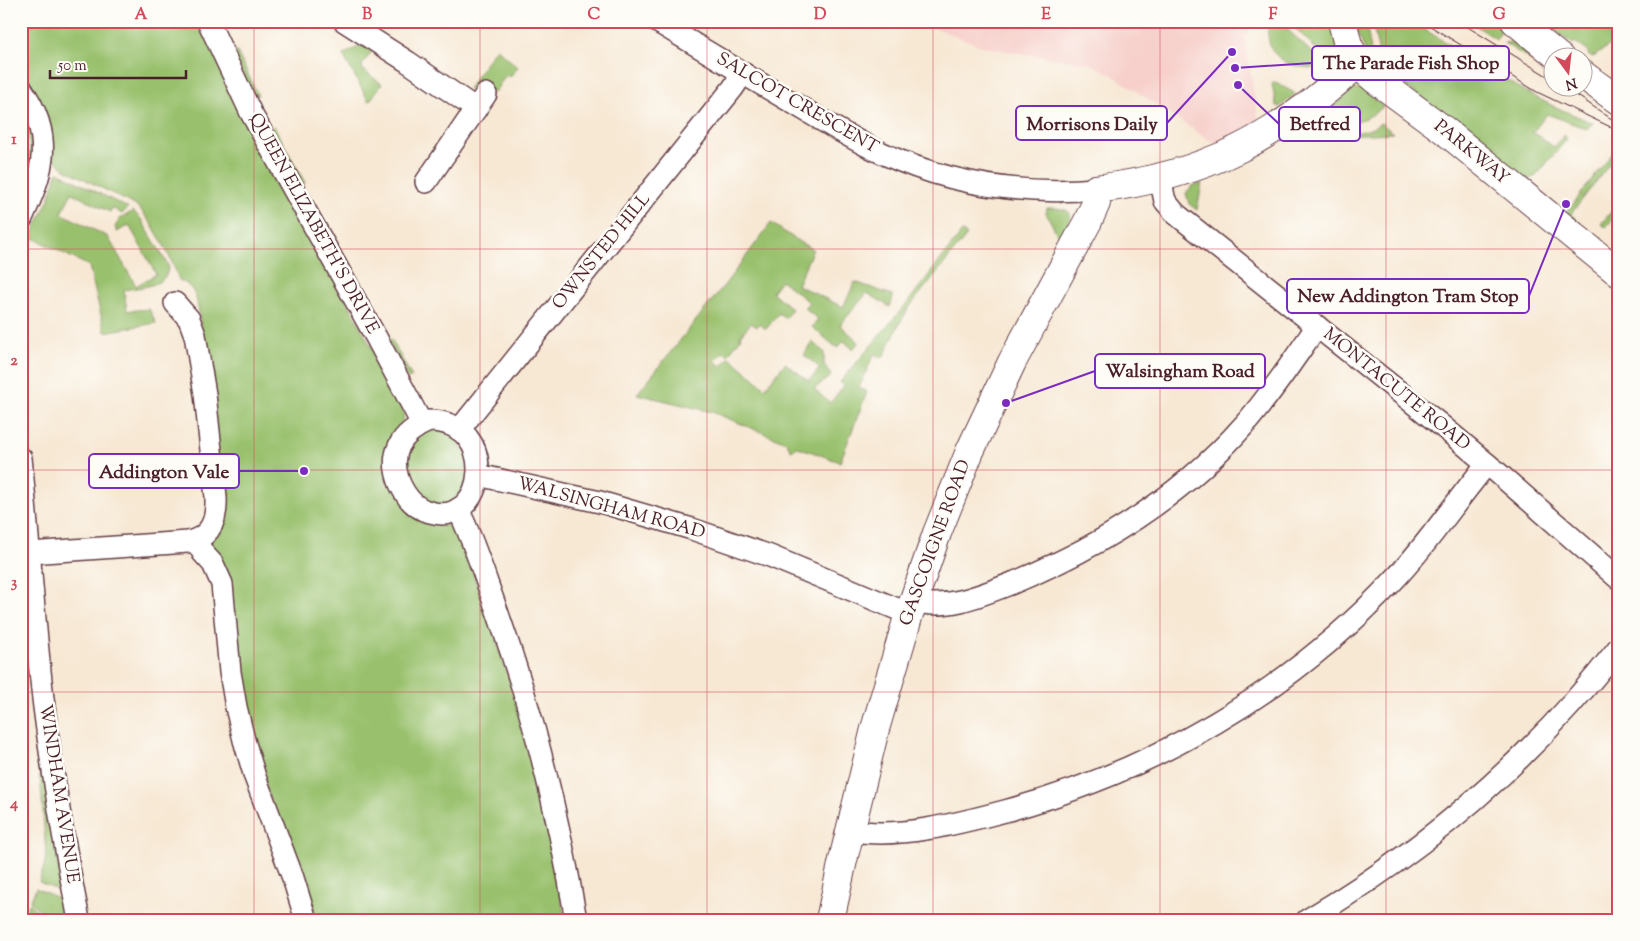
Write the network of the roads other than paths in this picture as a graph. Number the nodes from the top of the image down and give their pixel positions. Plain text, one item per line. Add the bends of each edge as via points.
1 (208, 21) edge
2 (344, 21) edge
3 (656, 21) edge
4 (1342, 21) edge
5 (1515, 21) edge
6 (1548, 48) edge
7 (1358, 63) junction
8 (743, 73) junction
9 (1592, 81) edge
10 (21, 88) edge
11 (1619, 101) edge
12 (1160, 178) junction
13 (426, 182) dead end
14 (1096, 189) junction
15 (21, 220) edge
16 (1619, 273) edge
17 (175, 304) dead end
18 (1317, 326) junction
19 (422, 424) junction
20 (459, 430) junction
21 (21, 458) edge
22 (1488, 464) junction
23 (478, 475) junction
24 (458, 509) junction
25 (196, 540) junction
26 (29, 553) junction
27 (1619, 579) edge
28 (911, 607) junction
29 (1619, 646) edge
30 (850, 830) junction
31 (79, 920) edge
32 (306, 920) edge
33 (576, 920) edge
34 (830, 920) edge
35 (1307, 920) edge

1 - 19 street, QUEEN ELIZABETH'S DRIVE via 250,113
2 - 13 street via 408,62 481,101
3 - 8 street, SALCOT CRESCENT
4 - 7 street, PARKWAY via 1348,45
5 - 6 street
7 - 12 street, SALCOT CRESCENT via 1266,134 1213,160
7 - 16 street, PARKWAY
8 - 14 street, SALCOT CRESCENT via 859,142 931,172 978,184 1022,190
8 - 20 street, OWNSTED HILL
9 - 11 street
10 - 15 street via 34,109 43,148 40,174
12 - 14 street, SALCOT CRESCENT
12 - 18 street, MONTACUTE ROAD via 1166,201 1176,214
14 - 28 street, GASCOIGNE ROAD via 1096,203 1082,234 1012,362 970,451
17 - 25 street via 189,319 194,335 214,469 216,517 208,532
18 - 22 street, MONTACUTE ROAD
18 - 28 street, WALSINGHAM ROAD via 1279,382 1245,424 1199,470 1145,513 1076,555 1004,586 946,604
19 - 20 street via 440,421
19 - 24 street via 398,447 395,462 400,483 410,500 424,511 441,514
20 - 23 street via 473,446 479,464
21 - 26 street, WINDHAM AVENUE
22 - 27 street, MONTACUTE ROAD
22 - 30 street via 1417,554 1350,623 1281,680 1198,734 1123,771 1019,808 898,832
23 - 24 street via 472,495
23 - 28 street, WALSINGHAM ROAD via 600,502 692,529
24 - 33 street via 528,704 556,812
25 - 26 street
25 - 32 street via 222,584 230,672 242,734
26 - 31 street, WINDHAM AVENUE via 49,746
28 - 30 street, GASCOIGNE ROAD via 875,729
29 - 35 street via 1556,722 1474,802 1392,866
30 - 34 street, GASCOIGNE ROAD

